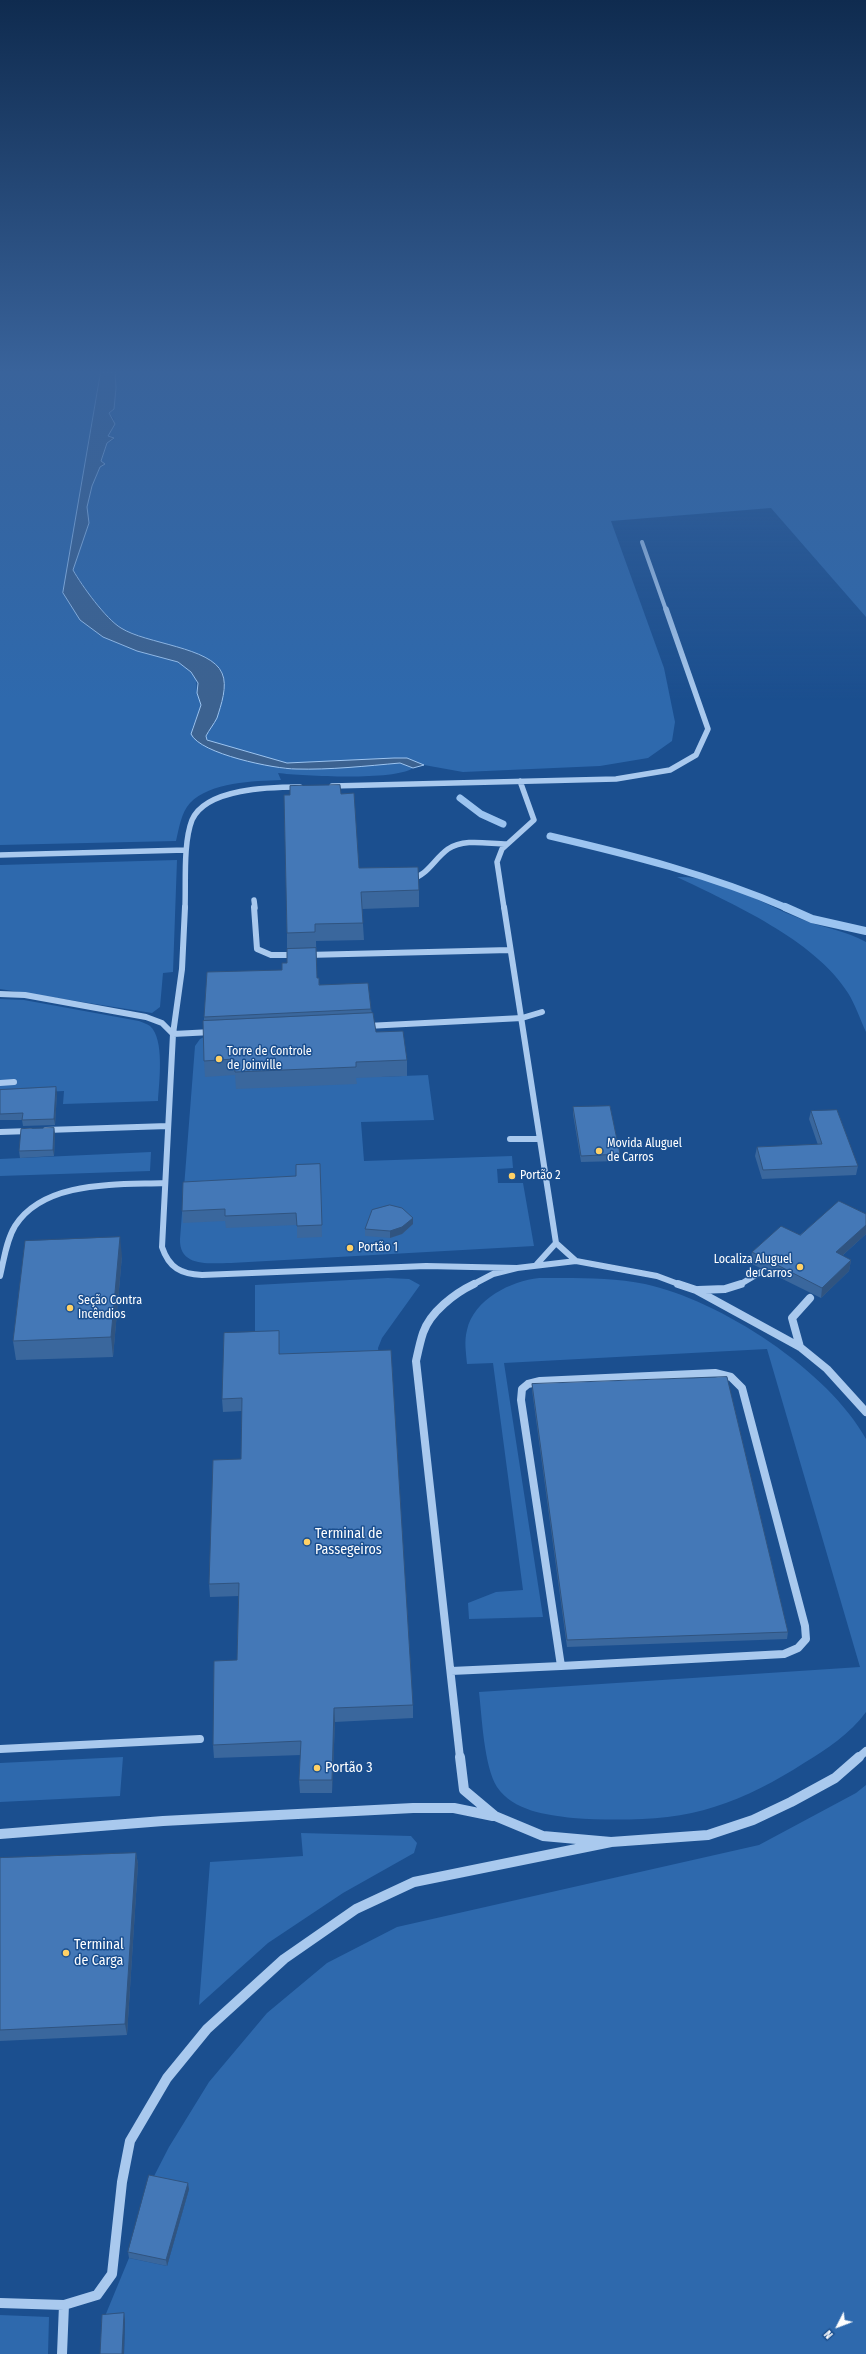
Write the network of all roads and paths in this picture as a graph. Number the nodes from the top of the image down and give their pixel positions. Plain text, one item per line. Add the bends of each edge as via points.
1 (642, 542) dead end
2 (520, 781) junction
3 (310, 786) edge
4 (325, 786) edge
5 (507, 844) junction
6 (186, 850) junction
7 (0, 855) edge
8 (400, 880) edge
9 (254, 900) dead end
10 (510, 950) junction
11 (0, 994) edge
12 (542, 1012) dead end
13 (522, 1018) junction
14 (359, 1026) edge
15 (220, 1032) edge
16 (173, 1034) junction
17 (14, 1082) dead end
18 (0, 1083) edge
19 (168, 1126) junction
20 (0, 1132) edge
21 (510, 1139) dead end
22 (539, 1139) junction
23 (164, 1183) junction
24 (556, 1243) junction
25 (576, 1261) junction
26 (537, 1264) junction
27 (517, 1268) junction
28 (761, 1272) dead end
29 (0, 1276) edge
30 (696, 1290) junction
31 (810, 1298) dead end
32 (800, 1347) junction
33 (866, 1412) edge
34 (561, 1666) junction
35 (451, 1671) junction
36 (200, 1739) dead end
37 (0, 1749) edge
38 (866, 1751) edge
39 (495, 1816) junction
40 (0, 1834) edge
41 (611, 1842) junction
42 (0, 2303) edge
43 (64, 2305) junction
44 (62, 2354) edge

1 - 2 street via 708,728 696,755 670,770 616,779
2 - 4 street
2 - 5 street via 534,820
3 - 6 street via 250,790 205,804 194,817
5 - 8 street via 469,843 454,846 442,852 422,876
5 - 10 street via 497,862
6 - 7 street
6 - 16 street via 182,969
9 - 10 street via 257,949 271,955
10 - 13 street
11 - 16 street via 25,995 146,1017 162,1023
12 - 13 street
13 - 14 street
13 - 22 street
15 - 16 street
16 - 19 street
17 - 18 street
19 - 20 street
19 - 23 street
21 - 22 street
22 - 24 street
23 - 27 street via 162,1247 166,1260 173,1268 187,1274 426,1266
23 - 29 street via 86,1187 71,1190 42,1203 15,1225
24 - 25 street
24 - 26 street
25 - 26 street
25 - 30 street via 657,1276
26 - 27 street
27 - 35 street via 493,1274 460,1291 440,1309 423,1332 416,1361
28 - 30 street via 738,1287 726,1290
30 - 32 street
31 - 32 street via 792,1318
32 - 33 street via 827,1369
34 - 34 street via 784,1654 798,1648 806,1639 803,1618 742,1388 737,1380 727,1374 540,1381 528,1384 522,1389 521,1400
34 - 35 street
35 - 39 street via 464,1790
36 - 37 street
38 - 41 street via 834,1778 753,1820 708,1835
39 - 40 street via 454,1808 412,1808 162,1821
39 - 41 street via 543,1836
41 - 43 street via 414,1882 356,1909 284,1959 207,2029 167,2078 130,2141 122,2182 112,2274 97,2295
42 - 43 street
43 - 44 street

